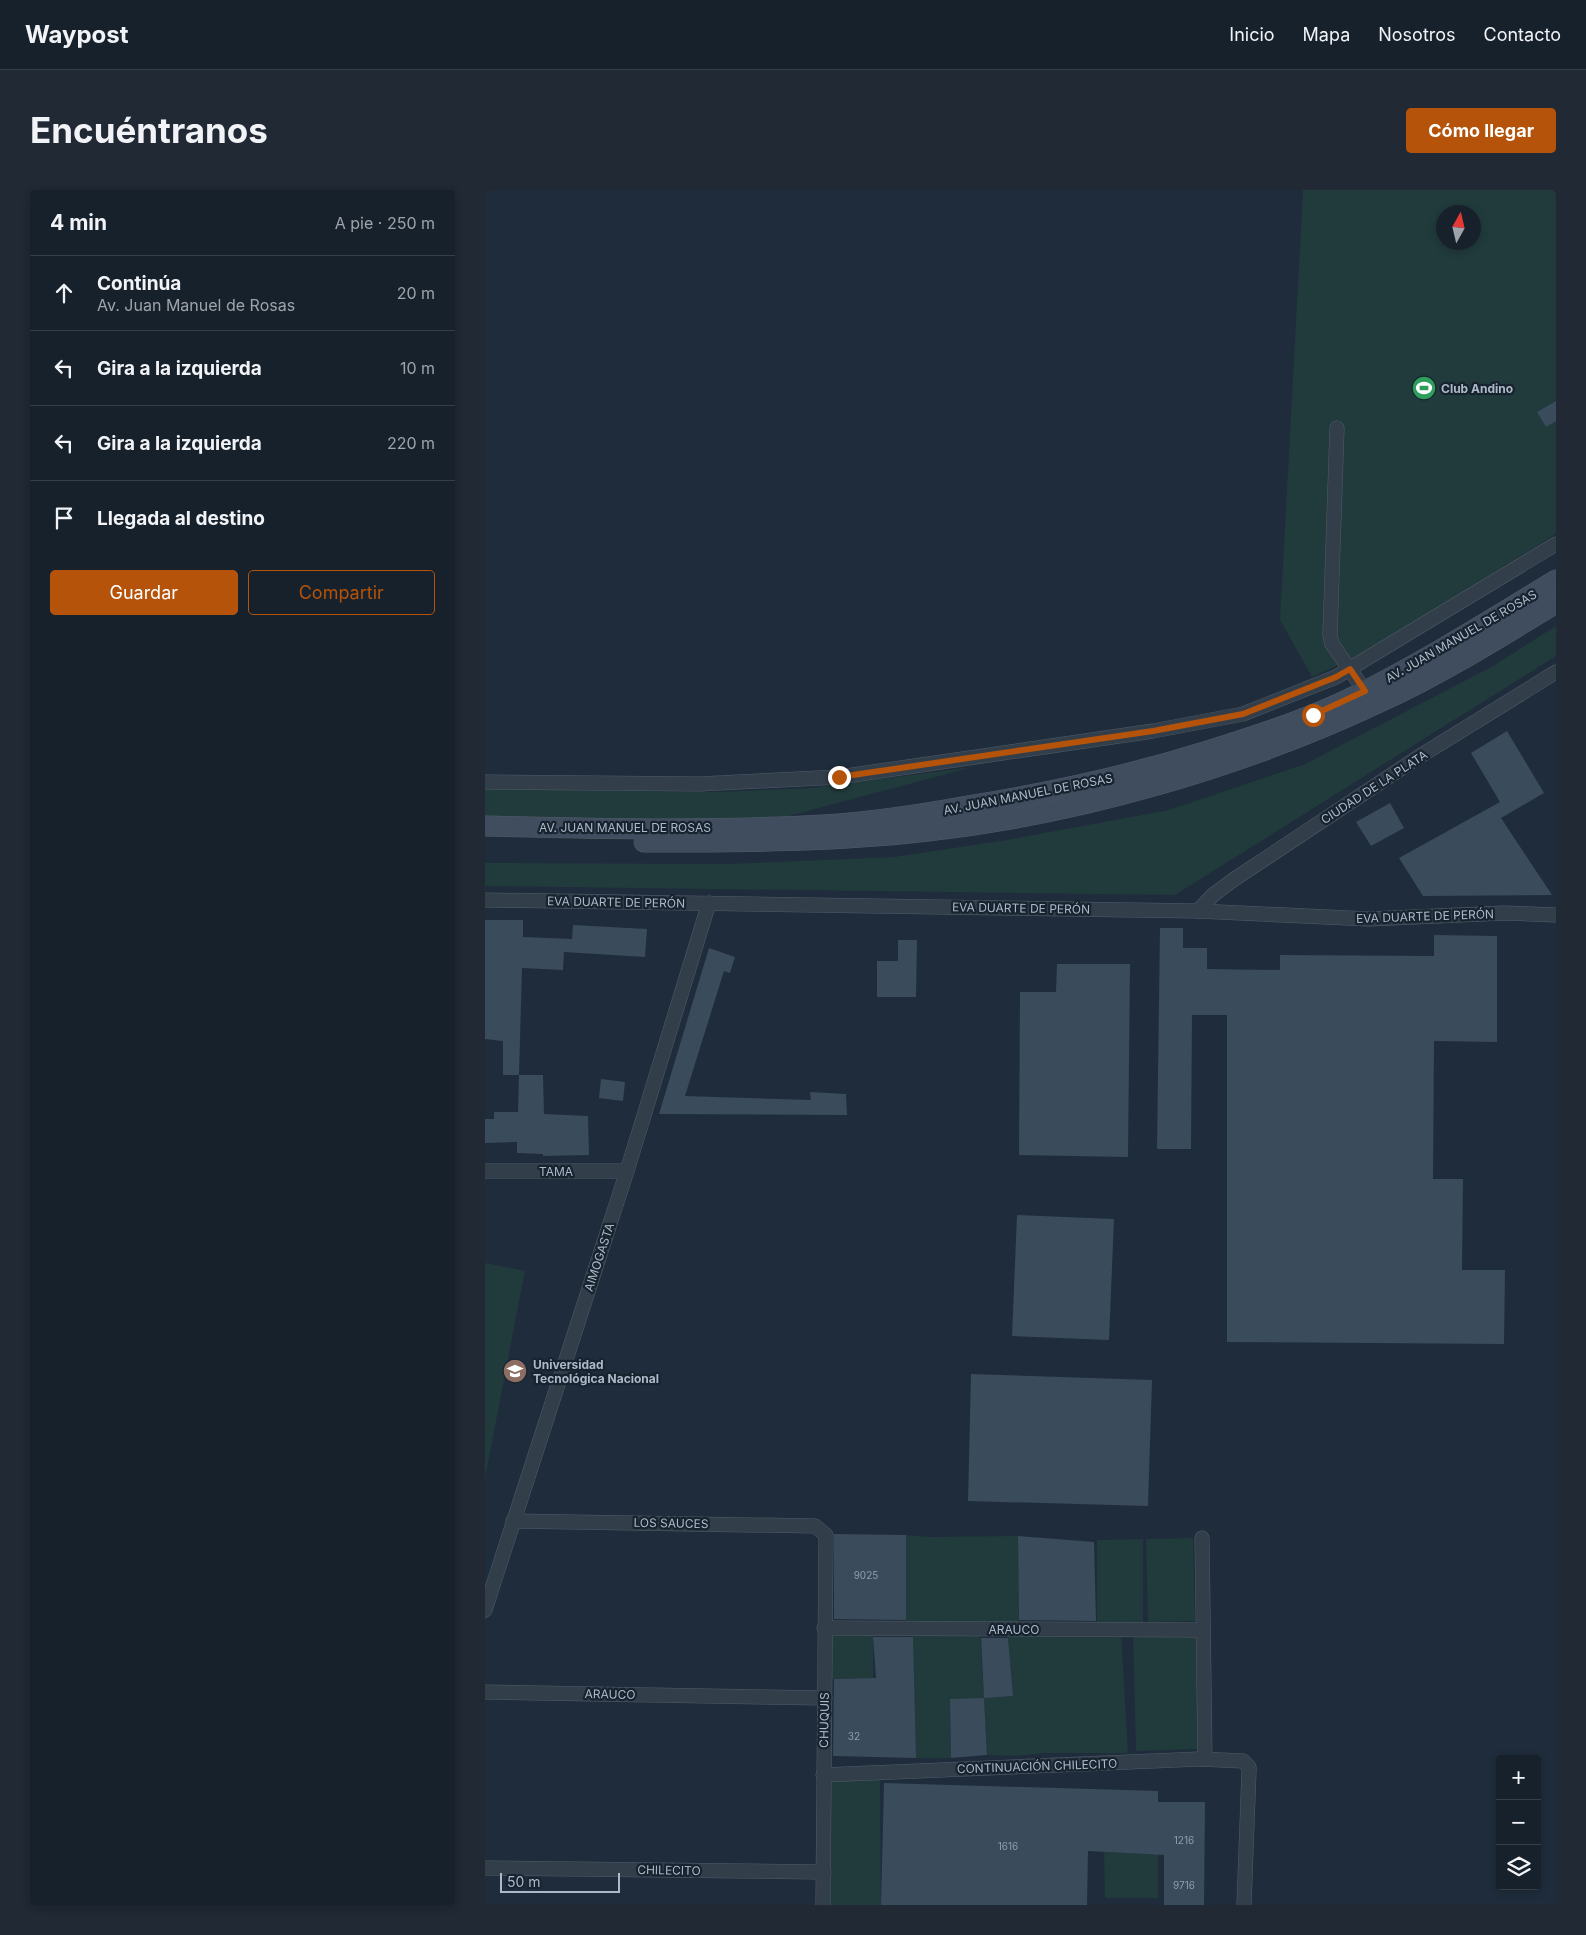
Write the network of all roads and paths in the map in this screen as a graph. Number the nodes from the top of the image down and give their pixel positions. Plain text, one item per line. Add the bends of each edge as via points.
1 (1337, 428) dead end
2 (1556, 544) edge
3 (1556, 580) edge
4 (1556, 602) edge
5 (1350, 669) junction
6 (1556, 672) edge
7 (1365, 691) junction
8 (485, 782) edge
9 (485, 826) edge
10 (485, 840) edge
11 (485, 900) edge
12 (709, 903) junction
13 (1198, 911) junction
14 (1556, 915) edge
15 (485, 1171) edge
16 (627, 1172) junction
17 (513, 1521) junction
18 (826, 1535) joint
19 (1202, 1538) dead end
20 (485, 1610) edge
21 (825, 1628) junction
22 (1203, 1630) junction
23 (485, 1692) edge
24 (825, 1698) junction
25 (1205, 1759) junction
26 (823, 1775) junction
27 (485, 1868) edge
28 (823, 1872) junction
29 (823, 1905) edge
30 (1244, 1905) edge

1 - 5 street via 1330,635 1332,644
2 - 5 street
3 - 7 main road, AV. JUAN MANUEL DE ROSAS
4 - 10 main road, AV. JUAN MANUEL DE ROSAS via 1436,675 1322,729 1153,786 1086,803 927,831 786,840
5 - 7 street
5 - 8 street via 1243,714 1153,731 839,777 700,784
6 - 13 street, CIUDAD DE LA PLATA via 1417,758 1233,880
7 - 9 main road, AV. JUAN MANUEL DE ROSAS via 1313,715 1254,736 1123,775 1040,794 913,816 824,825
11 - 12 street, EVA DUARTE DE PERÓN
12 - 13 street, EVA DUARTE DE PERÓN
12 - 16 street, AIMOGASTA
13 - 14 street, EVA DUARTE DE PERÓN via 1369,919
15 - 16 street, TAMA
16 - 17 street, AIMOGASTA
17 - 18 street, LOS SAUCES via 815,1526
17 - 20 street, AIMOGASTA
18 - 21 street, CHUQUIS
19 - 22 street
21 - 22 street, ARAUCO
21 - 24 street, CHUQUIS
22 - 25 street
23 - 24 street, ARAUCO
24 - 26 street, CHUQUIS
25 - 26 street, CONTINUACIÓN CHILECITO
25 - 30 street, CONTINUACIÓN CHILECITO via 1243,1761 1249,1767
26 - 28 street, CHUQUIS
27 - 28 street, CHILECITO
28 - 29 street, CHUQUIS

